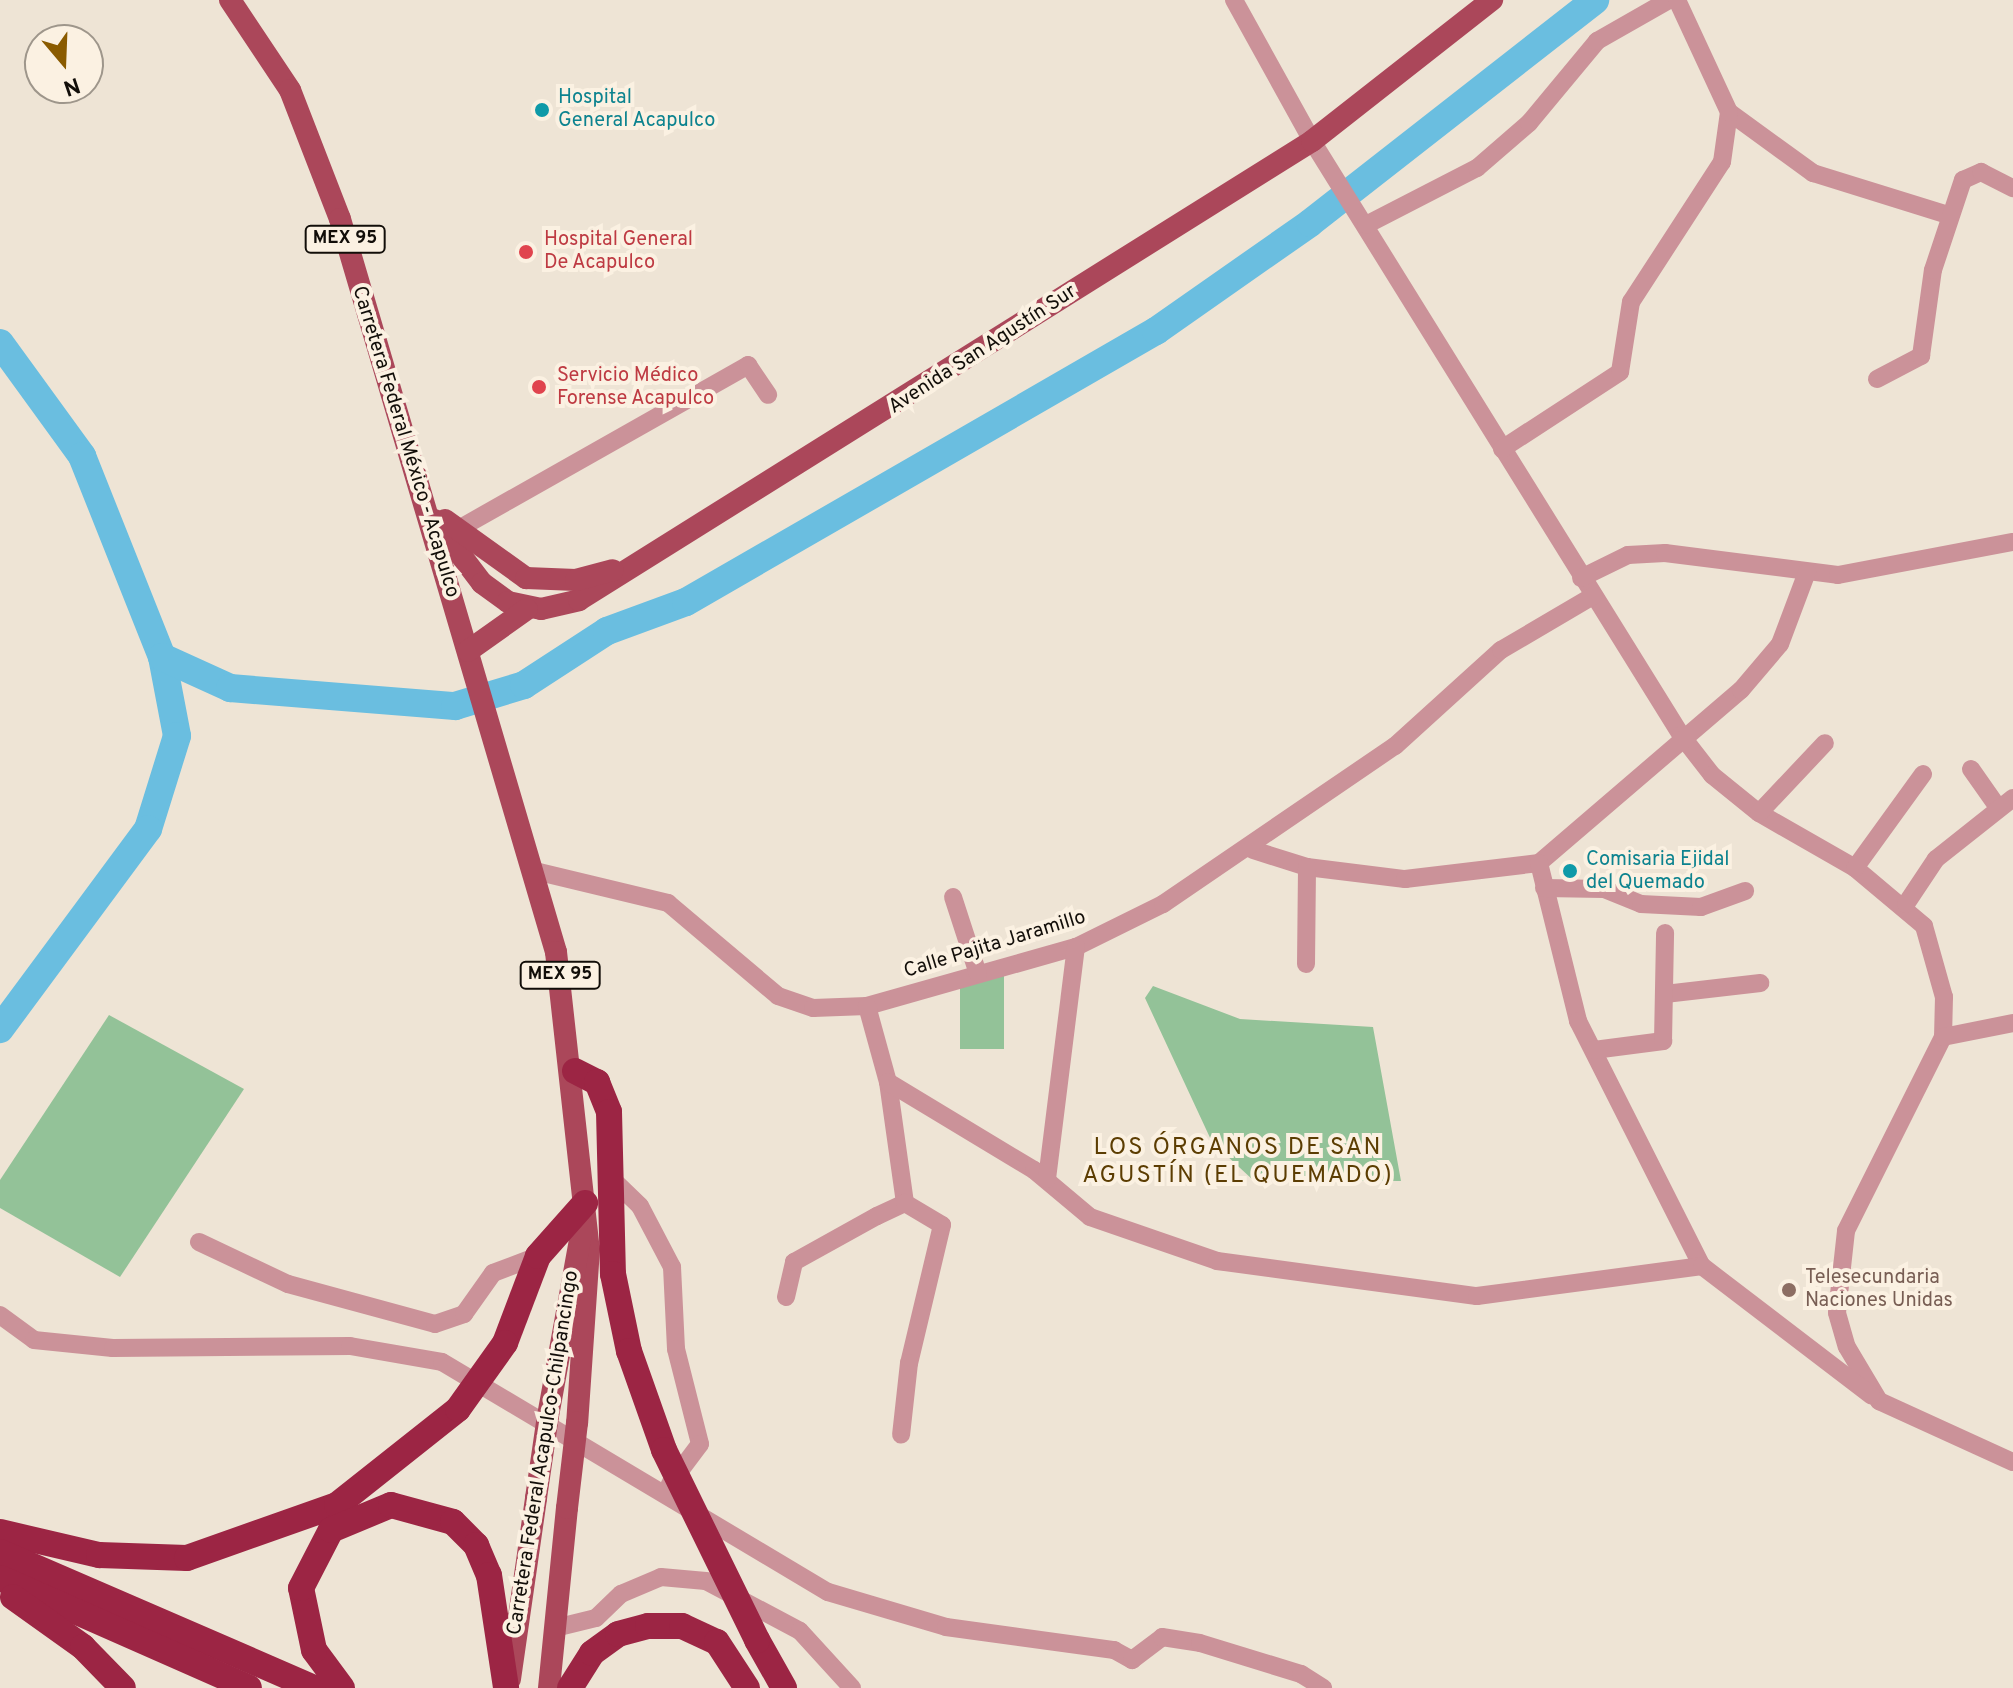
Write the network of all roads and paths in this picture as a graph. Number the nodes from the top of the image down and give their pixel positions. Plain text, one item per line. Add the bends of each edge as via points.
1 (230, 0) edge
2 (1234, 0) edge
3 (1492, 0) edge
4 (1669, 0) edge
5 (1677, 0) edge
6 (1729, 112) junction
7 (1312, 141) junction
8 (2013, 188) edge
9 (1948, 215) junction
10 (1363, 220) junction
11 (1877, 379) dead end
12 (768, 395) dead end
13 (1502, 449) junction
14 (418, 495) junction
15 (455, 531) junction
16 (2013, 542) edge
17 (652, 555) junction
18 (1807, 572) junction
19 (1581, 578) junction
20 (1593, 596) junction
21 (527, 609) junction
22 (472, 661) junction
23 (1681, 735) junction
24 (1825, 743) dead end
25 (1971, 769) dead end
26 (1923, 774) dead end
27 (2005, 802) edge
28 (1759, 813) junction
29 (1253, 850) junction
30 (1539, 863) junction
31 (1307, 867) junction
32 (1855, 868) junction
33 (535, 871) junction
34 (1544, 888) junction
35 (1745, 891) dead end
36 (953, 897) dead end
37 (1906, 904) junction
38 (1665, 933) dead end
39 (1076, 947) junction
40 (1306, 964) dead end
41 (978, 974) junction
42 (1760, 983) dead end
43 (1665, 994) junction
44 (867, 1006) junction
45 (2013, 1023) edge
46 (1943, 1037) junction
47 (1594, 1050) junction
48 (575, 1071) junction
49 (888, 1082) junction
50 (611, 1178) junction
51 (1047, 1179) junction
52 (905, 1203) junction
53 (585, 1211) junction
54 (199, 1242) dead end
55 (538, 1256) junction
56 (1702, 1266) junction
57 (786, 1297) dead end
58 (0, 1315) edge
59 (1879, 1401) junction
60 (901, 1435) dead end
61 (2013, 1462) edge
62 (662, 1491) junction
63 (0, 1532) edge
64 (0, 1552) edge
65 (0, 1578) edge
66 (0, 1589) edge
67 (555, 1628) junction
68 (123, 1688) edge
69 (249, 1688) edge
70 (314, 1688) edge
71 (342, 1688) edge
72 (507, 1688) edge
73 (549, 1688) edge
74 (570, 1688) edge
75 (747, 1688) edge
76 (784, 1688) edge
77 (852, 1688) edge
78 (1323, 1688) edge

1 - 14 main road, Carretera Federal México - Acapulco / MEX 95 via 290,90 340,219
2 - 7 street
3 - 7 main road, Avenida San Agustín Sur
4 - 10 street via 1597,41 1529,123 1477,168
5 - 6 street
6 - 9 street via 1813,173
6 - 13 street via 1722,162 1631,302 1620,372
7 - 10 street
7 - 17 main road, Avenida San Agustín Sur
8 - 9 street via 1970,173
9 - 11 street via 1921,356
10 - 13 street
12 - 15 street via 748,365
13 - 19 street
14 - 15 main road, Avenida San Agustín Sur
14 - 21 main road via 482,583
14 - 22 main road, Carretera Federal México - Acapulco / MEX 95
15 - 17 main road, Avenida San Agustín Sur via 498,564 551,581 604,574
16 - 18 street via 1838,575
17 - 21 main road, Avenida San Agustín Sur via 579,600
18 - 19 street via 1665,553 1620,558
18 - 23 street via 1780,644 1741,690
19 - 20 street
20 - 23 street
20 - 29 street, Calle Pajita Jaramillo via 1501,650 1395,746
21 - 22 main road
22 - 33 main road, Carretera Federal Acapulco-Chilpancingo / MEX 95
23 - 28 street via 1712,775
23 - 30 street
24 - 28 street
25 - 27 street
26 - 32 street
27 - 37 street via 1936,859
28 - 32 street
29 - 31 street
29 - 39 street, Calle Pajita Jaramillo
30 - 31 street via 1405,879
30 - 34 street
31 - 40 street
32 - 37 street
33 - 44 street, Calle Pajita Jaramillo via 668,903 778,996 813,1008
33 - 48 main road, Carretera Federal Acapulco-Chilpancingo / MEX 95
34 - 35 street via 1604,889 1641,904 1701,907
34 - 47 street via 1571,1000
36 - 41 street
37 - 46 street via 1935,951
38 - 43 street
39 - 41 street, Calle Pajita Jaramillo
39 - 51 street
41 - 44 street, Calle Pajita Jaramillo
42 - 43 street
43 - 47 street via 1663,1041
44 - 49 street
45 - 46 street
46 - 59 street via 1867,1181 1836,1281 1847,1347
47 - 56 street
48 - 50 highway via 603,1091
48 - 53 main road, Carretera Federal Acapulco-Chilpancingo / MEX 95
49 - 51 street
49 - 52 street
50 - 62 street via 640,1206 672,1267 676,1349 700,1444
50 - 76 highway, bridge via 616,1289 629,1351 664,1450
51 - 56 street via 1101,1221 1217,1261 1287,1273 1477,1296
52 - 57 street via 794,1262
52 - 60 street via 942,1225 909,1363
53 - 55 highway
53 - 67 main road, Carretera Federal Acapulco-Chilpancingo / MEX 95, bridge via 577,1423
53 - 72 main road, Carretera Federal Acapulco-Chilpancingo / MEX 95, bridge via 566,1290
54 - 55 street via 288,1284 435,1324 464,1314 493,1273
55 - 63 highway, bridge via 505,1343 458,1409 337,1505 187,1558 99,1555
56 - 59 street
58 - 62 street via 34,1340 113,1348 350,1346 442,1362
59 - 61 street
62 - 78 street via 828,1592 946,1627 1114,1650 1132,1660 1162,1637 1175,1639 1301,1674
64 - 70 highway
65 - 69 highway
66 - 68 highway via 83,1647
67 - 73 main road, Carretera Federal Acapulco-Chilpancingo / MEX 95
67 - 77 street via 596,1618 621,1594 661,1577 706,1581 800,1631
71 - 72 highway via 314,1650 301,1588 331,1530 391,1505 443,1517 476,1545 489,1575
74 - 75 highway via 592,1653 618,1634 648,1626 682,1626 717,1642

